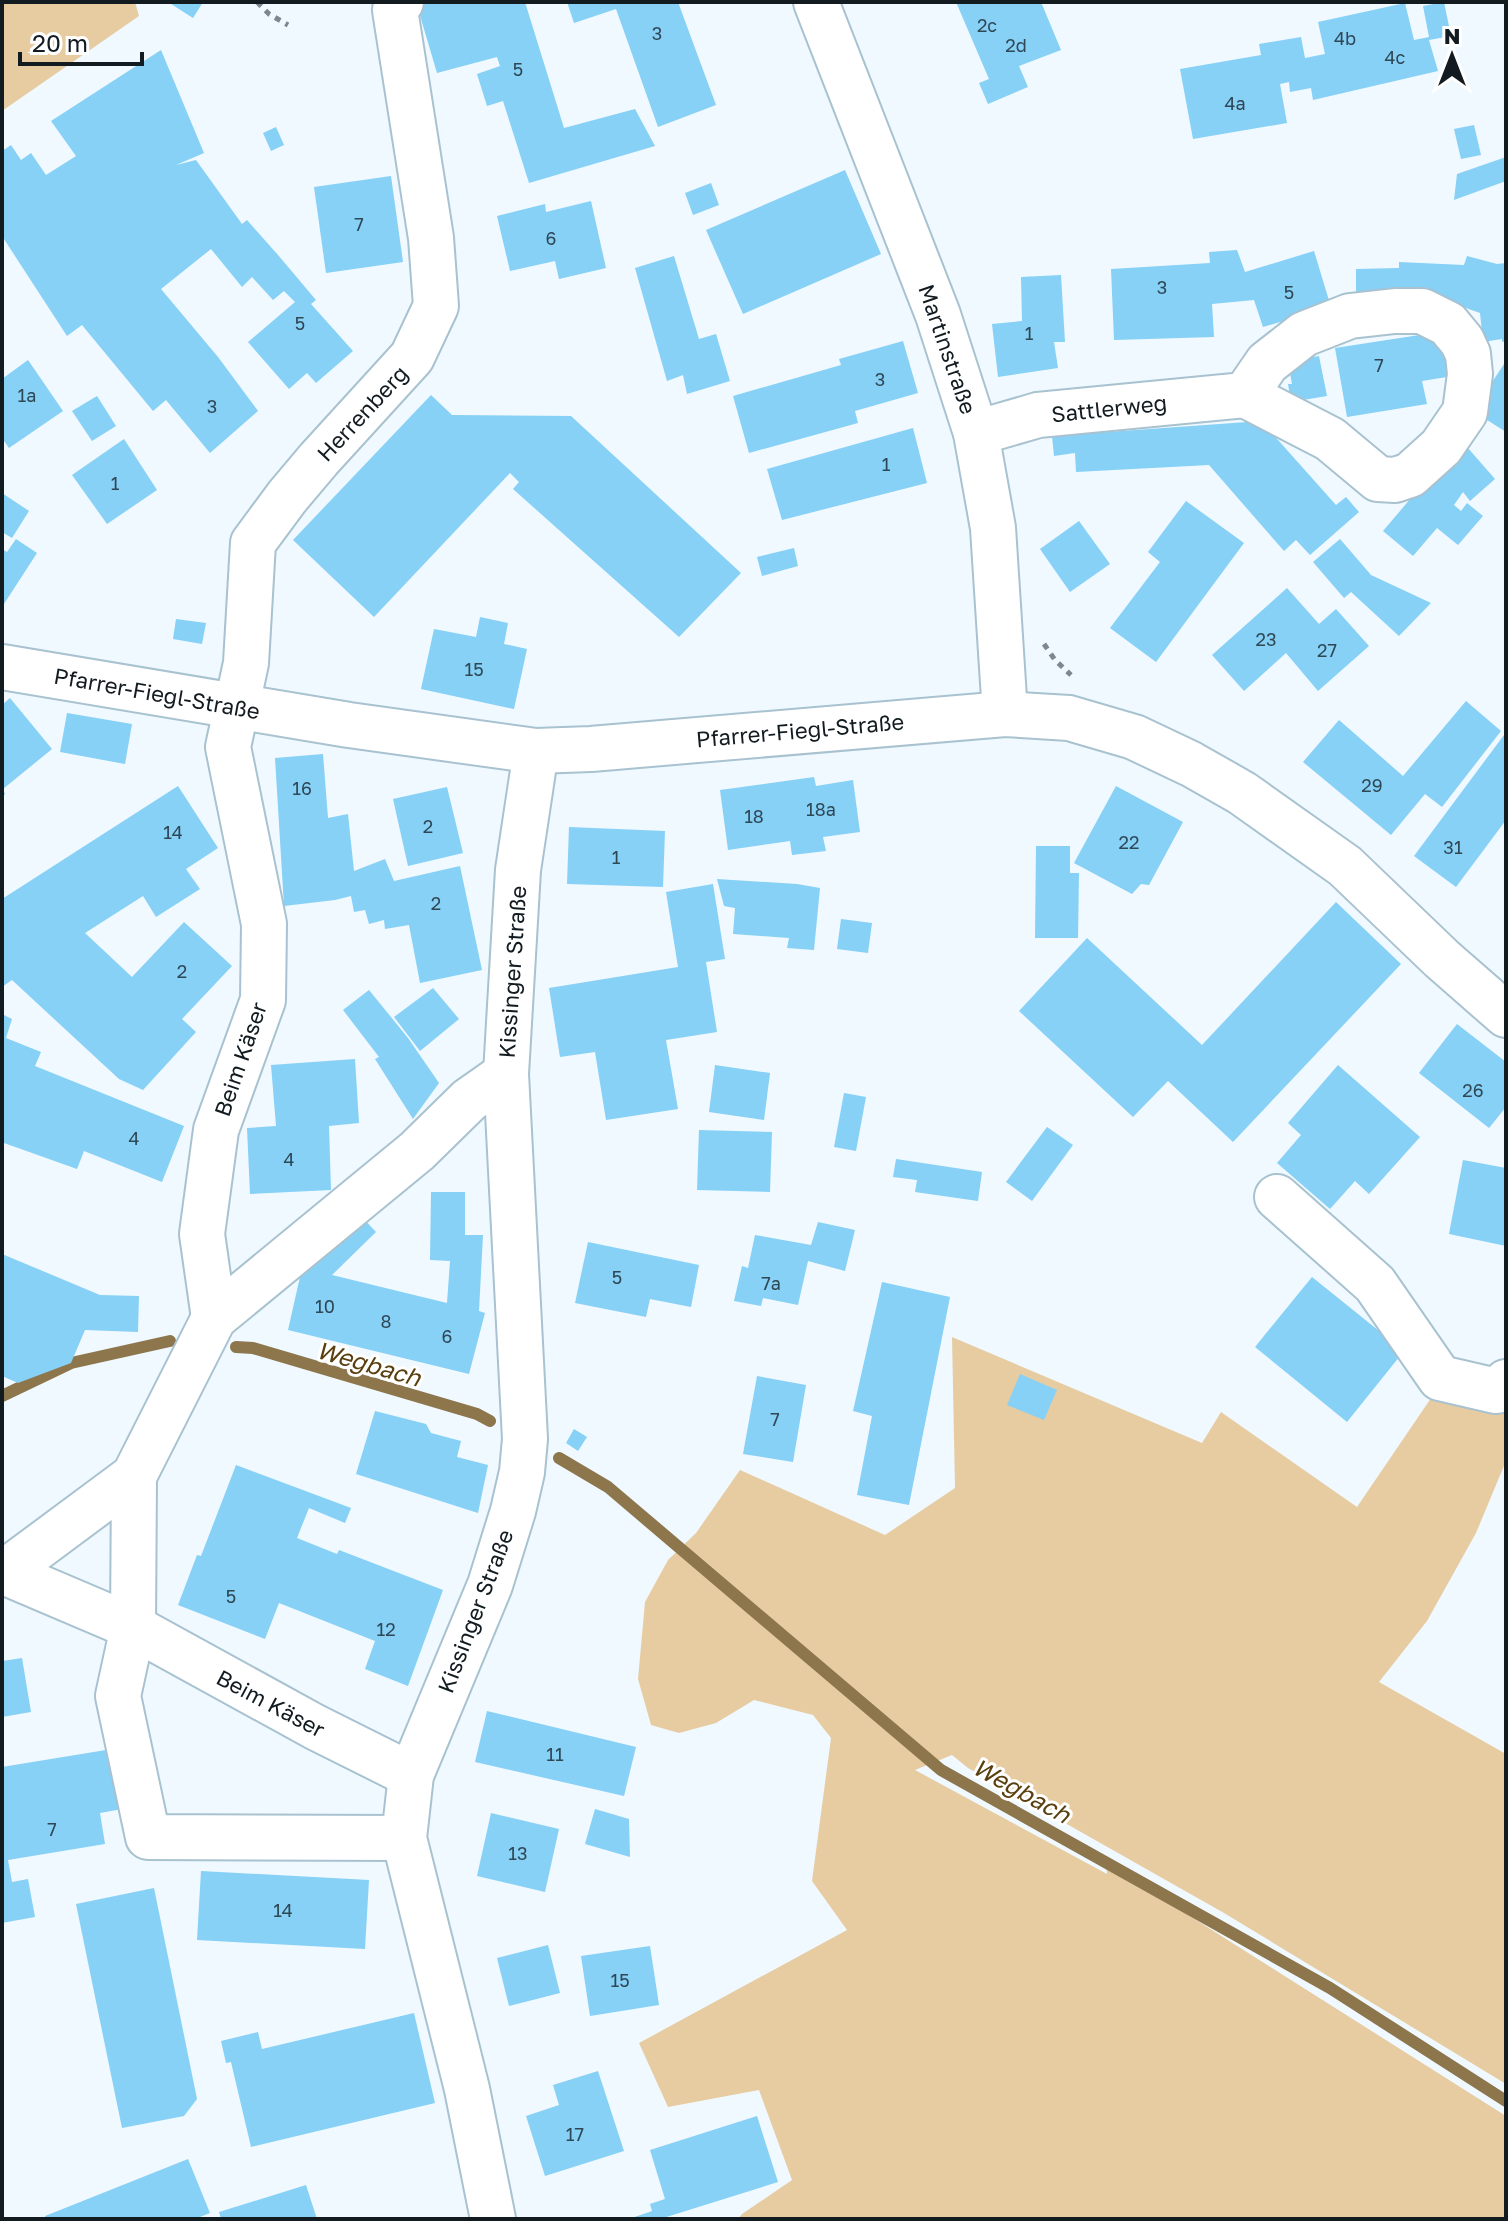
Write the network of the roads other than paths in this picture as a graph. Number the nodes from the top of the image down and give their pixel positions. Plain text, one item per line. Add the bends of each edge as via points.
1 (816, 2) edge
2 (398, 6) edge
3 (1245, 395) junction
4 (976, 433) junction
5 (2, 667) edge
6 (235, 706) junction
7 (1005, 714) junction
8 (536, 751) junction
9 (1506, 1015) edge
10 (506, 1074) junction
11 (1277, 1197) dead end
12 (214, 1318) junction
13 (1506, 1382) edge
14 (134, 1476) junction
15 (4, 1573) edge
16 (133, 1627) junction
17 (411, 1775) junction
18 (404, 1838) junction
19 (493, 2219) edge

1 - 4 street, Martinstraße via 938,315
2 - 6 street, Herrenberg via 436,306 412,357 303,478 253,543 246,663
3 - 3 street via 1330,439 1378,479 1395,480 1410,475 1441,447 1465,412 1468,354 1448,324 1422,311 1350,316 1304,334 1267,363
3 - 4 street, Sattlerweg via 1038,415
4 - 7 street, Martinstraße via 993,528
5 - 6 street, Pfarrer-Fiegl-Straße
6 - 8 street, Pfarrer-Fiegl-Straße
6 - 12 street, Beim Käser via 228,747 264,924 263,1000 216,1130 202,1234
7 - 8 street, Pfarrer-Fiegl-Straße
7 - 9 street, Pfarrer-Fiegl-Straße via 1069,718 1134,737 1242,793 1345,866
8 - 10 street, Kissinger Straße via 518,870
10 - 12 street, Beim Käser
10 - 17 street, Kissinger Straße via 525,1439 522,1472 490,1585
11 - 13 street via 1375,1284 1440,1378 1496,1391
12 - 14 street, Beim Käser
14 - 15 street, Beim Käser
14 - 16 street, Beim Käser
15 - 16 street, Beim Käser
16 - 17 street, Beim Käser
16 - 18 street via 118,1696 148,1837
17 - 18 street, Kissinger Straße
18 - 19 street, Kissinger Straße via 467,2089

